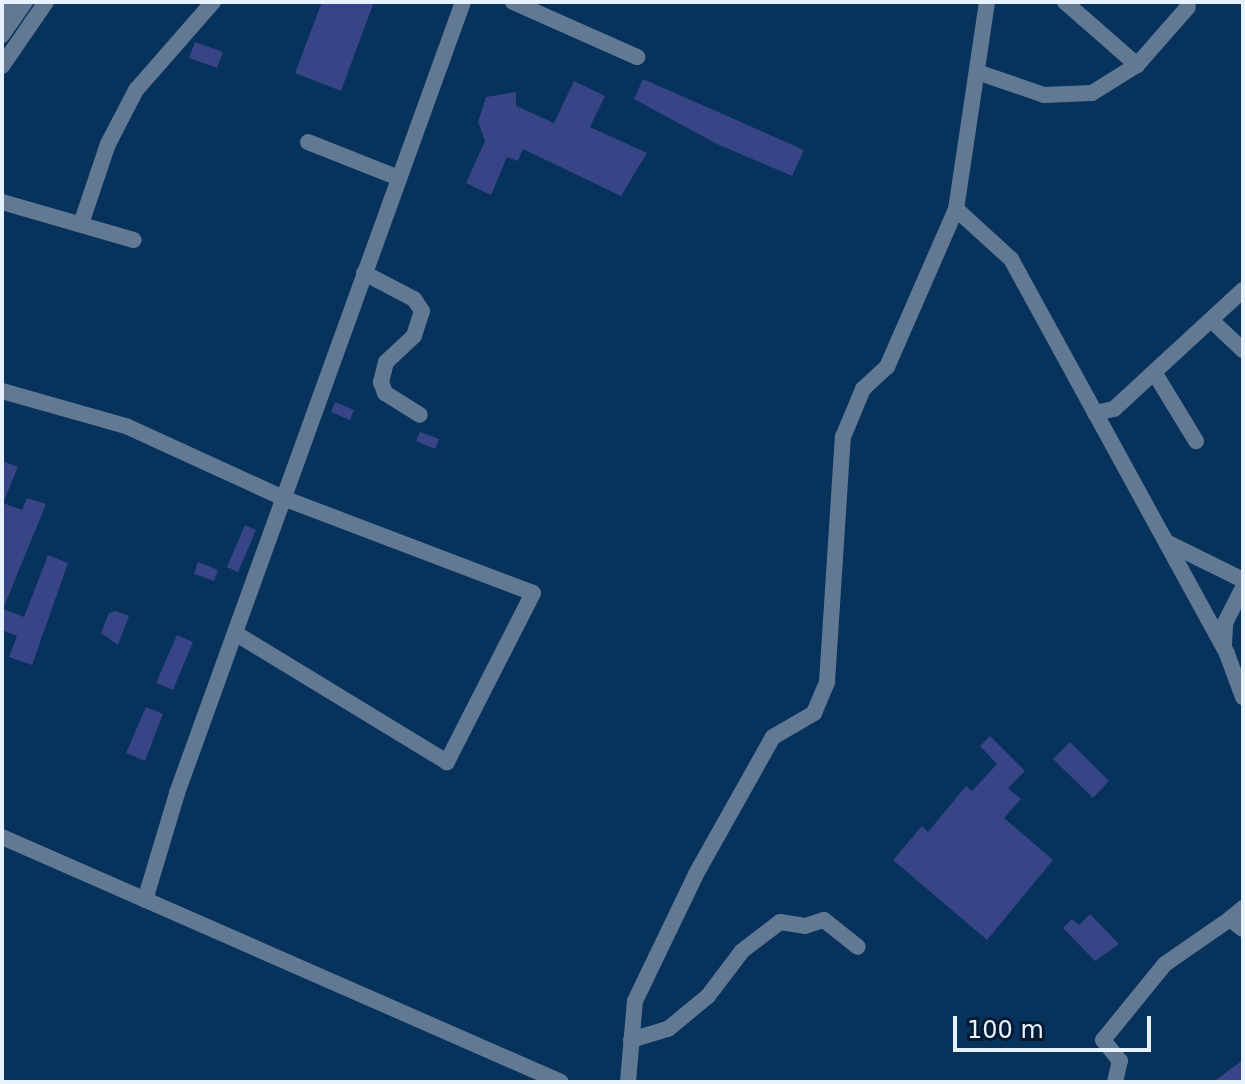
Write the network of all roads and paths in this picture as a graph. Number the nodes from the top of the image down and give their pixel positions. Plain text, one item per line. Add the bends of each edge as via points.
1 (25, 2) edge
2 (46, 2) edge
3 (213, 2) edge
4 (463, 2) edge
5 (513, 2) edge
6 (987, 2) edge
7 (1065, 2) edge
8 (2, 4) edge
9 (1186, 4) edge
10 (547, 9) edge
11 (14, 17) junction
12 (2, 35) edge
13 (637, 57) dead end
14 (1137, 65) junction
15 (2, 66) edge
16 (977, 72) junction
17 (308, 142) dead end
18 (399, 178) junction
19 (2, 202) edge
20 (956, 209) junction
21 (81, 224) junction
22 (134, 240) dead end
23 (364, 273) junction
24 (1243, 290) edge
25 (1211, 320) junction
26 (1243, 350) edge
27 (1154, 372) junction
28 (2, 391) edge
29 (1095, 413) junction
30 (420, 415) dead end
31 (1196, 441) dead end
32 (283, 498) junction
33 (1166, 542) junction
34 (1243, 580) edge
35 (1243, 588) edge
36 (235, 633) junction
37 (1224, 649) junction
38 (1243, 697) edge
39 (2, 837) edge
40 (145, 900) junction
41 (1239, 919) edge
42 (858, 947) dead end
43 (631, 1040) junction
44 (561, 1082) edge
45 (628, 1082) edge
46 (1115, 1082) edge

1 - 11 street
2 - 15 street
3 - 21 street via 136,90 108,144
4 - 18 street
5 - 10 street
6 - 16 street
7 - 14 street
8 - 11 street
9 - 14 street
10 - 13 street
11 - 12 street
14 - 16 street via 1092,93 1044,95
16 - 20 street
17 - 18 street
18 - 23 street
19 - 21 street
20 - 29 street via 1011,259
20 - 43 street via 887,367 863,389 843,437 827,682 814,713 773,737 696,874 635,1001
21 - 22 street
23 - 30 street via 414,299 422,311 414,336 386,362 381,382 385,393
23 - 32 street
24 - 25 street
25 - 26 street
25 - 27 street
27 - 29 street via 1114,409
27 - 31 street
28 - 32 street via 126,426
29 - 33 street
32 - 36 street
32 - 36 street via 533,593 447,762
33 - 34 street
33 - 37 street
35 - 37 street via 1225,623
36 - 40 street
37 - 38 street
39 - 40 street
40 - 44 street via 373,995
41 - 46 street via 1165,964 1103,1040 1120,1061
42 - 43 street via 824,920 805,926 780,922 742,951 708,996 668,1029
43 - 45 street

